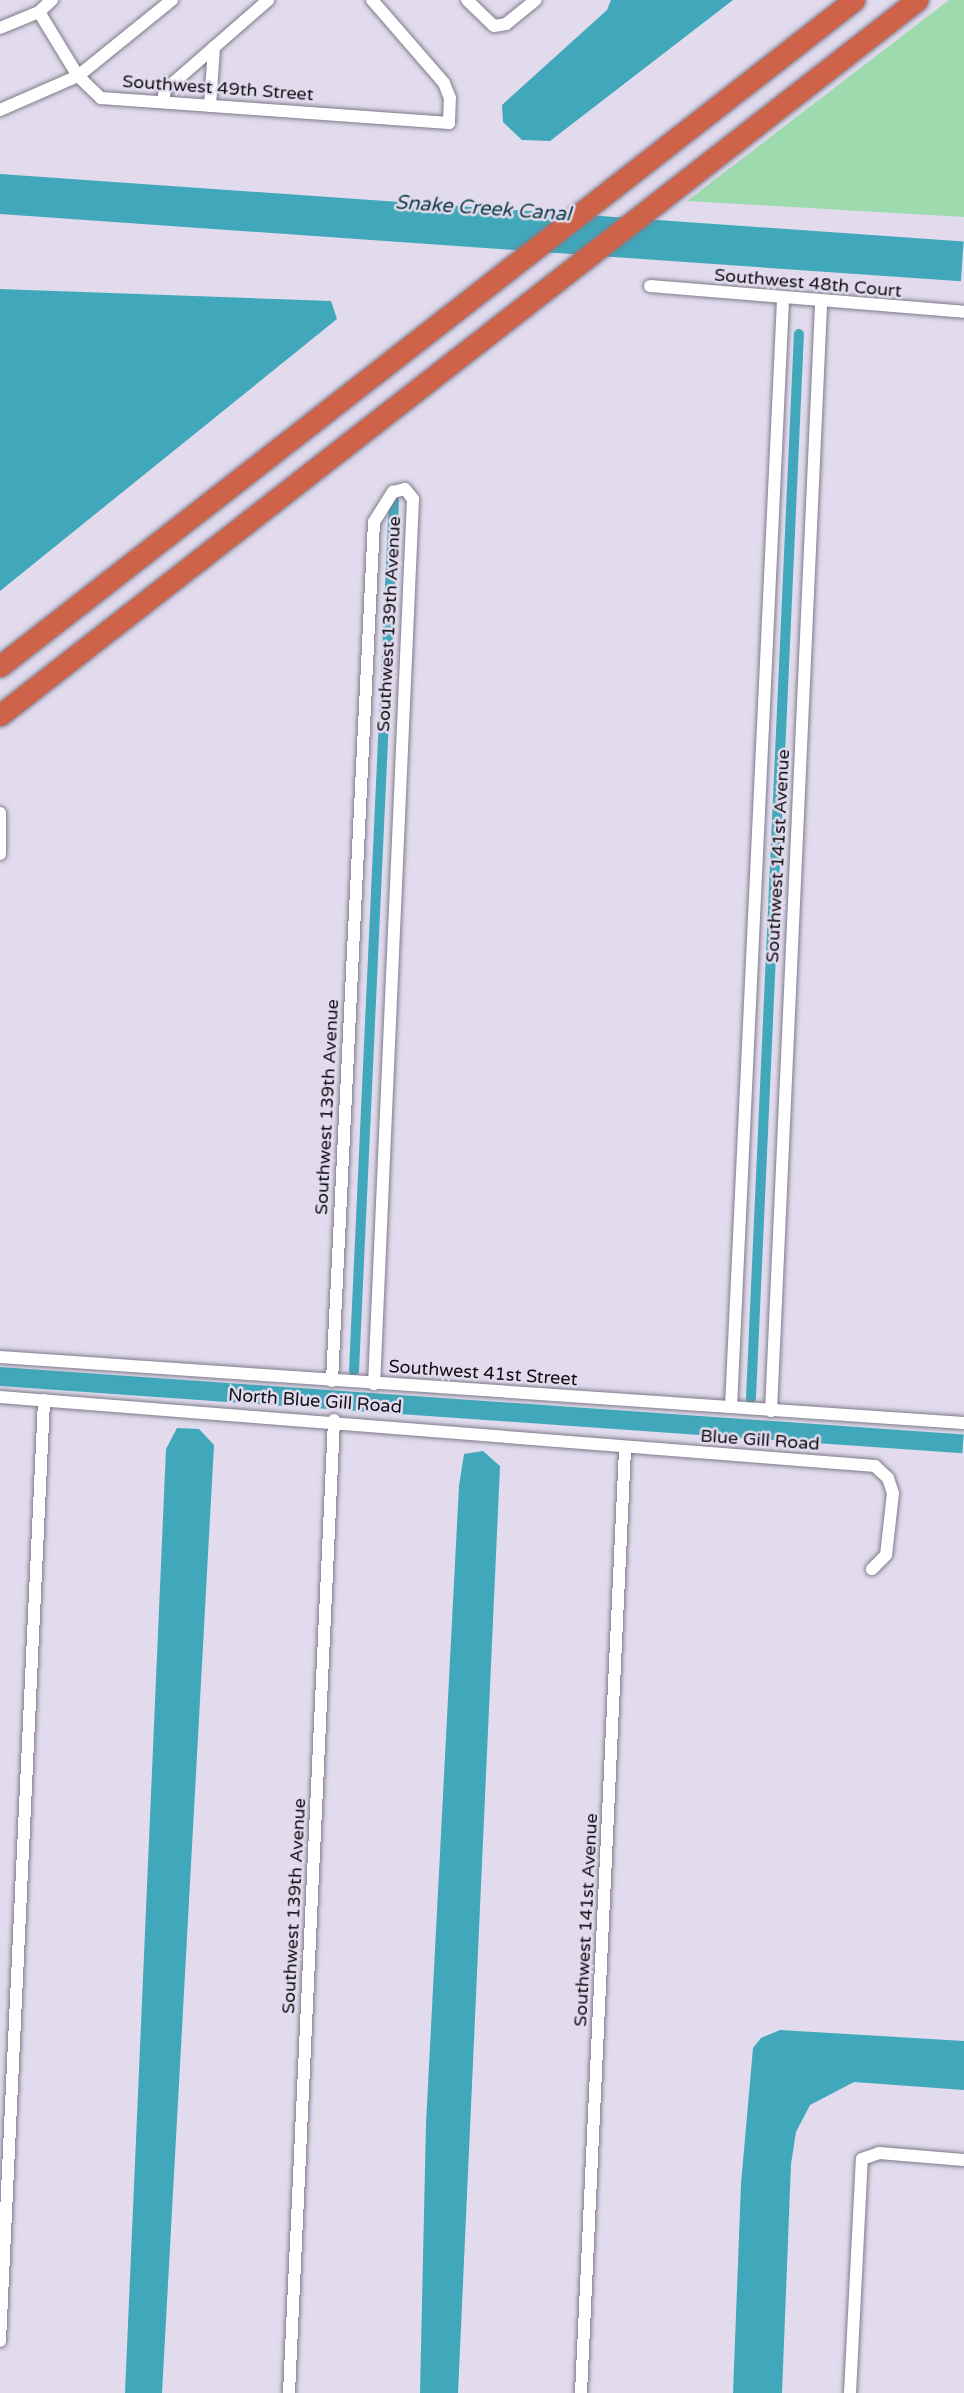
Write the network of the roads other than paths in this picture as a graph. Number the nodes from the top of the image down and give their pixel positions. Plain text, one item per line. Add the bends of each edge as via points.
1 (52, 0) edge
2 (172, 0) edge
3 (268, 0) edge
4 (372, 0) edge
5 (467, 0) edge
6 (536, 0) edge
7 (854, 0) edge
8 (917, 0) edge
9 (39, 12) junction
10 (0, 28) edge
11 (214, 47) junction
12 (78, 76) junction
13 (163, 102) junction
14 (210, 106) junction
15 (0, 110) edge
16 (650, 286) dead end
17 (783, 300) junction
18 (821, 304) junction
19 (964, 312) edge
20 (0, 666) edge
21 (0, 715) edge
22 (0, 813) edge
23 (0, 854) edge
24 (0, 1357) edge
25 (332, 1381) junction
26 (374, 1384) junction
27 (0, 1397) edge
28 (44, 1400) junction
29 (731, 1407) junction
30 (771, 1411) junction
31 (334, 1420) junction
32 (964, 1423) edge
33 (625, 1449) junction
34 (872, 1569) dead end
35 (964, 2160) edge
36 (0, 2341) edge
37 (289, 2393) edge
38 (581, 2393) edge
39 (850, 2393) edge

1 - 9 street
2 - 12 street
3 - 11 street
4 - 14 street, Southwest 49th Street via 444,83 450,98 449,123
5 - 6 street via 486,22 506,24
7 - 20 highway
8 - 21 highway
9 - 10 street
9 - 12 street, Southwest 49th Street
11 - 13 street via 165,90
11 - 14 street
12 - 13 street, Southwest 49th Street via 101,98
12 - 15 street
13 - 14 street, Southwest 49th Street
16 - 17 street, Southwest 48th Court
17 - 18 street, Southwest 48th Court
17 - 29 street, Southwest 141st Avenue
18 - 19 street, Southwest 48th Court
18 - 30 street, Southwest 141st Avenue
22 - 23 street
24 - 25 street, Southwest 41st Street
25 - 26 street, Southwest 41st Street
25 - 26 street, Southwest 139th Avenue via 374,522 393,492 405,489 413,499
26 - 29 street, Southwest 41st Street
27 - 28 street, North Blue Gill Road
28 - 31 street, North Blue Gill Road
28 - 36 street
29 - 30 street, Southwest 41st Street
30 - 32 street, Southwest 41st Street
31 - 33 street, North Blue Gill Road via 611,1441
31 - 37 street, Southwest 139th Avenue
33 - 34 street, Blue Gill Road via 876,1466 888,1478 893,1493 886,1556
33 - 38 street, Southwest 141st Avenue
35 - 39 street via 879,2153 862,2159

